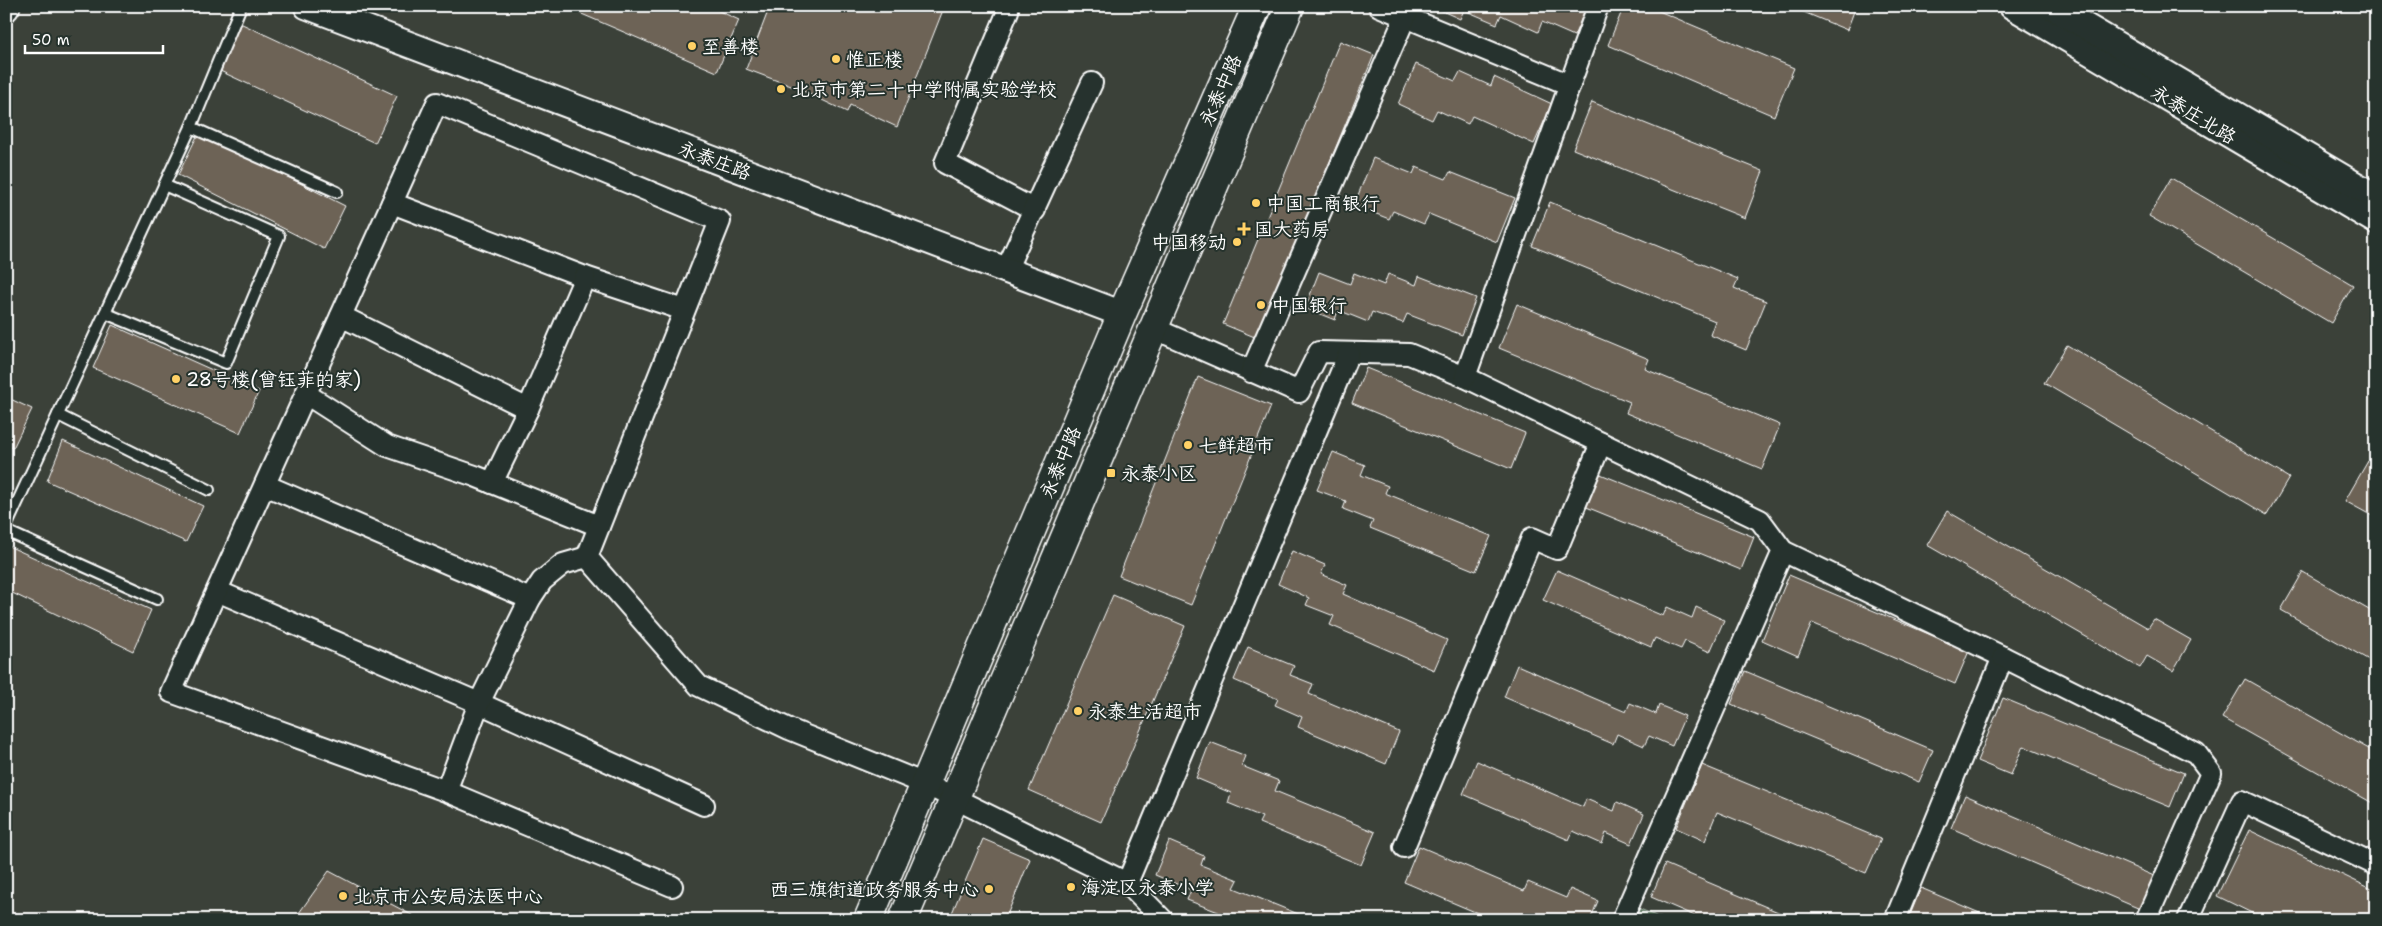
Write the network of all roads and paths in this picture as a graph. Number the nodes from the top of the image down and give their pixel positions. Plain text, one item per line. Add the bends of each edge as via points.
1 (240, 6) edge
2 (307, 6) edge
3 (1257, 6) edge
4 (1290, 6) edge
5 (1379, 6) edge
6 (1598, 6) edge
7 (2012, 6) edge
8 (2051, 6) edge
9 (1008, 11) dead end
10 (1407, 12) edge
11 (1092, 83) dead end
12 (1570, 85) junction
13 (191, 127) junction
14 (164, 185) junction
15 (337, 192) dead end
16 (2376, 197) edge
17 (392, 203) junction
18 (1035, 210) junction
19 (2376, 221) edge
20 (1006, 270) junction
21 (585, 277) junction
22 (684, 310) junction
23 (105, 313) junction
24 (1122, 314) junction
25 (341, 316) junction
26 (1152, 328) junction
27 (1349, 353) junction
28 (1250, 372) junction
29 (1465, 377) junction
30 (306, 394) junction
31 (528, 409) junction
32 (58, 415) junction
33 (1601, 443) junction
34 (492, 483) junction
35 (265, 485) junction
36 (209, 490) dead end
37 (598, 526) junction
38 (6, 529) edge
39 (1783, 551) junction
40 (586, 557) junction
41 (217, 591) junction
42 (157, 599) dead end
43 (530, 599) junction
44 (2003, 656) junction
45 (479, 703) junction
46 (925, 784) junction
47 (446, 791) junction
48 (954, 800) junction
49 (704, 805) dead end
50 (1404, 846) dead end
51 (2376, 865) edge
52 (1127, 883) junction
53 (672, 886) dead end
54 (868, 920) edge
55 (903, 920) edge
56 (1163, 920) edge
57 (1622, 920) edge
58 (1895, 920) edge
59 (2146, 920) edge
60 (2188, 920) edge

1 - 13 lane
2 - 20 street, 永泰庄路
3 - 24 main road, 永泰中路
4 - 26 main road, 永泰中路
5 - 10 street
6 - 12 street
7 - 19 street, 永泰庄北路
8 - 16 street, 永泰庄北路
9 - 18 street via 945,164
10 - 12 street
10 - 28 street
11 - 18 street
12 - 29 street
13 - 14 lane
13 - 15 lane
14 - 23 lane
14 - 23 lane via 279,236 226,363
17 - 21 street
17 - 22 street via 437,103 720,221
17 - 25 street
18 - 20 street
20 - 24 street, 永泰庄路
21 - 22 street
21 - 31 street
22 - 37 street
23 - 32 lane
24 - 46 main road, 永泰中路
25 - 30 street
25 - 31 street
26 - 28 street
26 - 48 main road, 永泰中路
27 - 28 street via 1319,352 1299,392
27 - 29 street via 1409,354
27 - 52 street
29 - 33 street
30 - 34 street via 386,446
30 - 35 street
31 - 34 street
32 - 36 lane
32 - 38 lane
33 - 39 street via 1760,520
33 - 50 street via 1558,549 1532,538
34 - 37 street
35 - 41 street
35 - 43 street
37 - 40 street
38 - 42 lane
39 - 44 street
39 - 57 street
40 - 43 street via 563,564 542,581
40 - 46 street via 699,686 789,729
41 - 45 street
41 - 47 street via 171,692
43 - 45 street
44 - 58 street
44 - 59 street via 2196,753 2211,773
45 - 47 street
45 - 49 street
46 - 48 street
46 - 54 main road, 永泰中路
47 - 53 street
48 - 52 street
48 - 55 main road, 永泰中路
51 - 60 street via 2242,801
52 - 56 street

